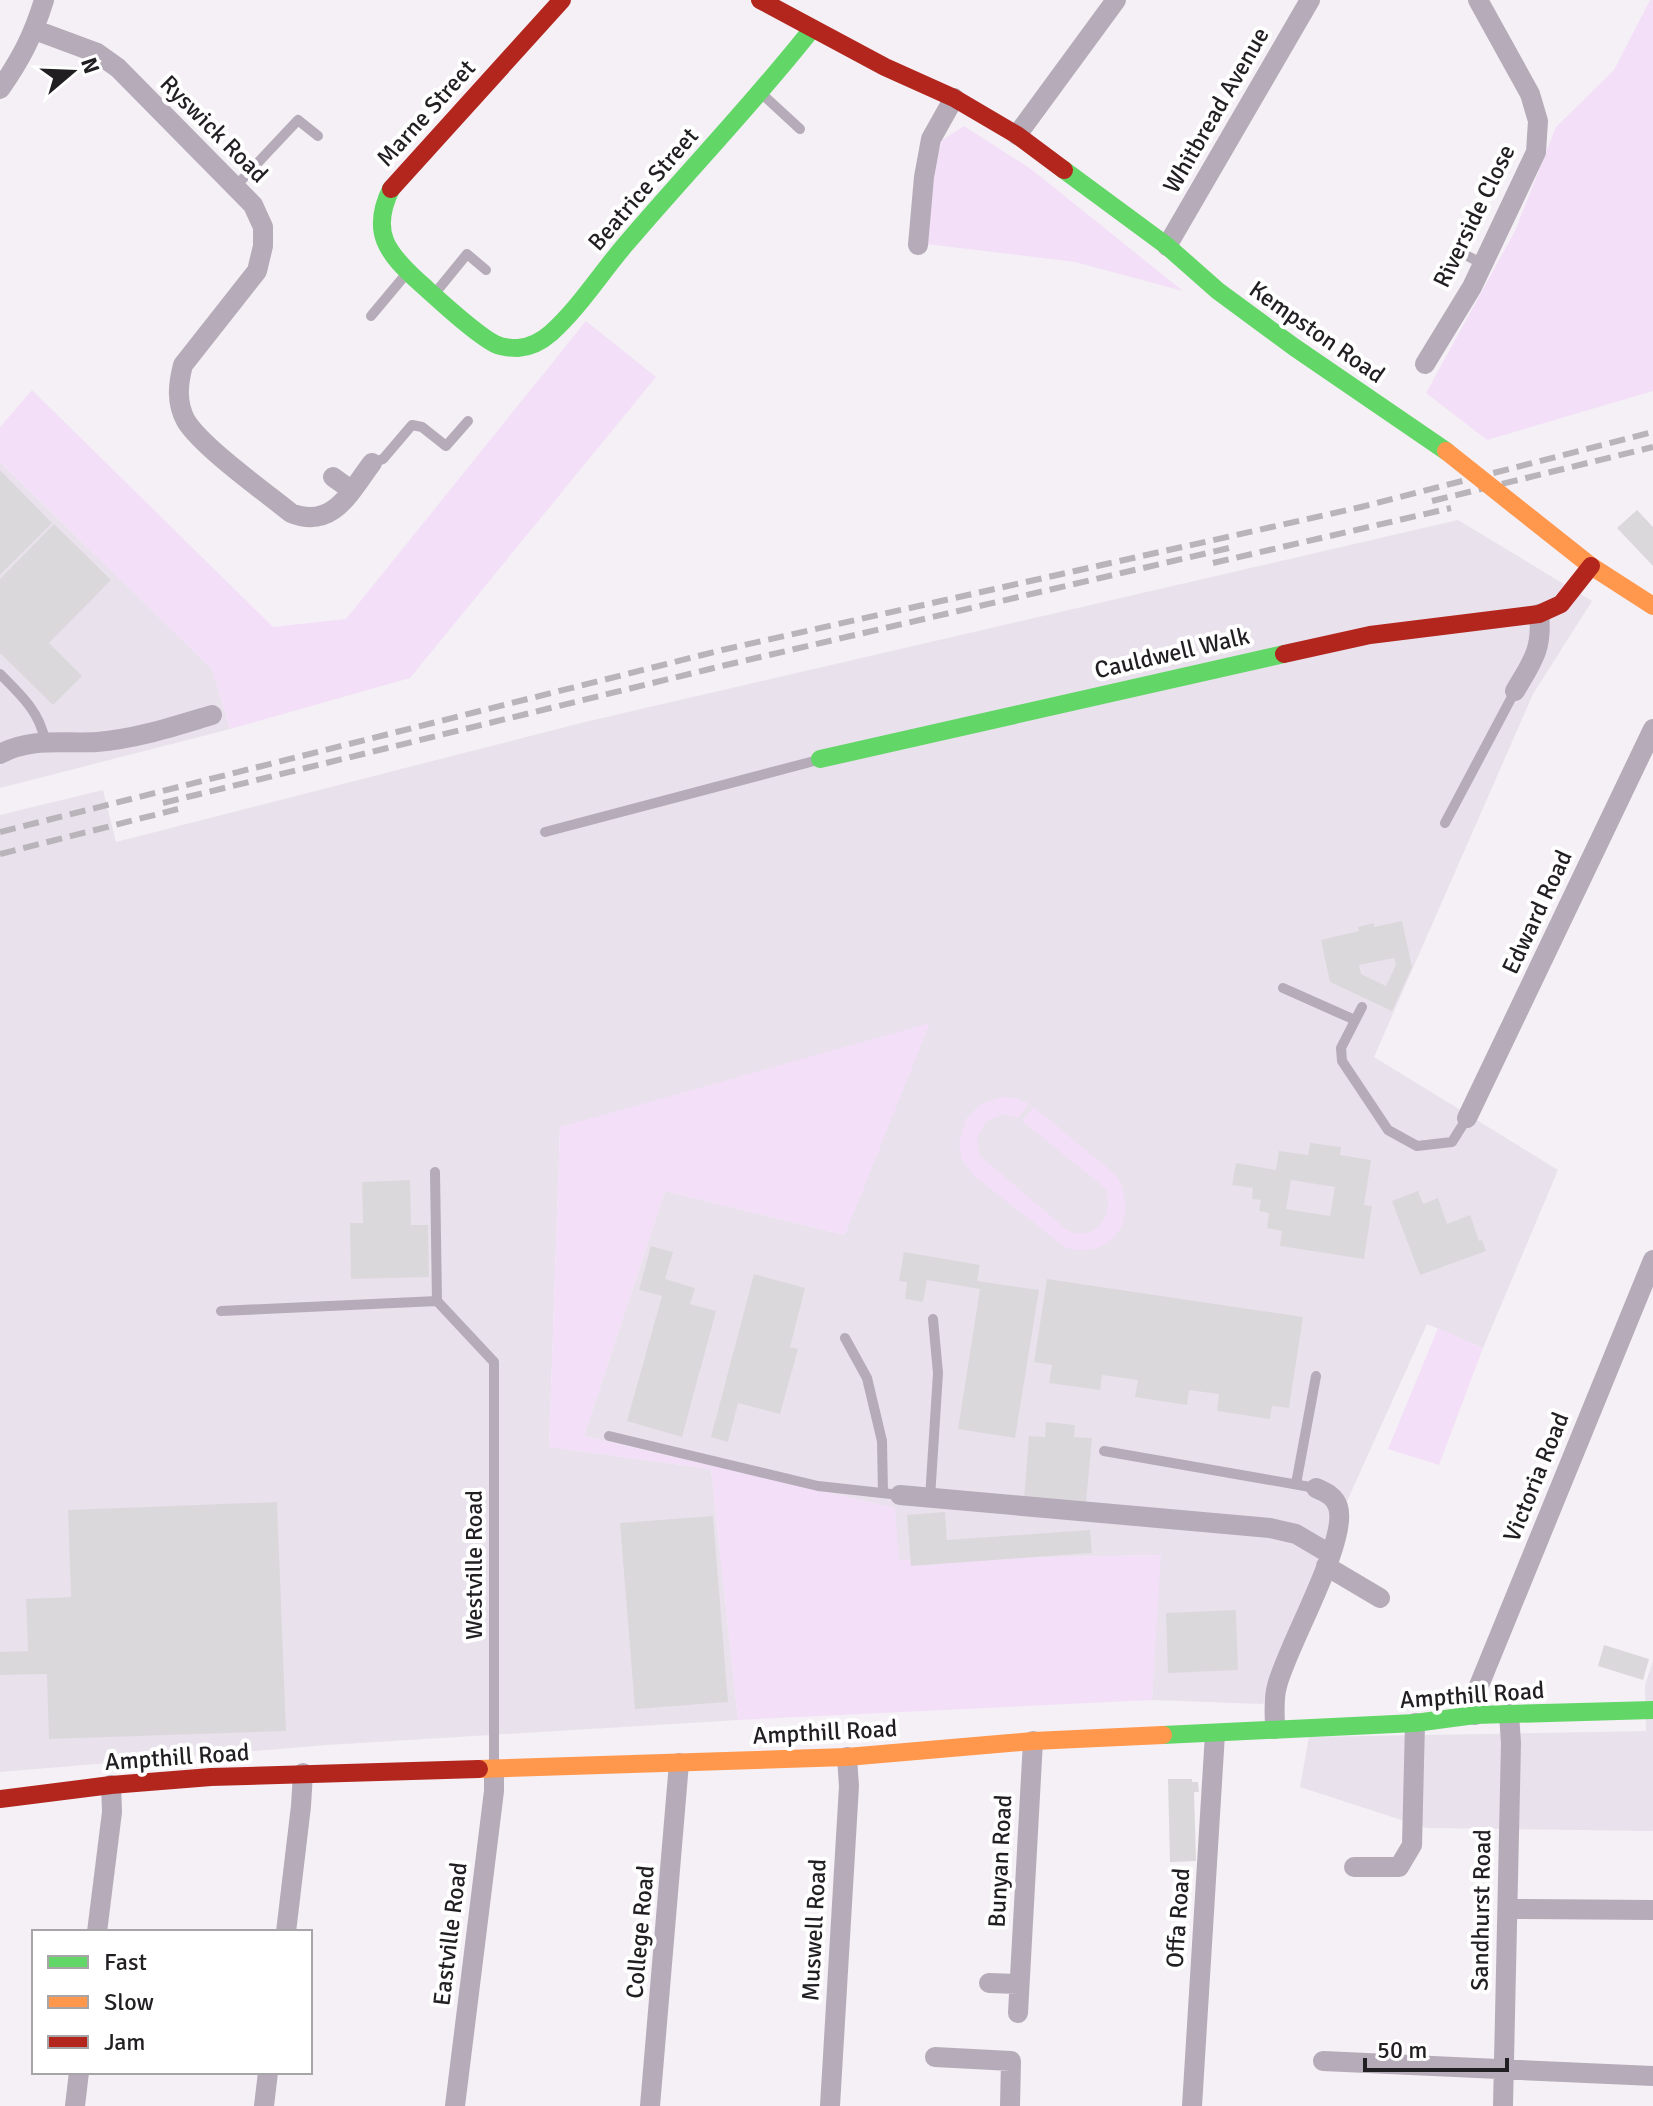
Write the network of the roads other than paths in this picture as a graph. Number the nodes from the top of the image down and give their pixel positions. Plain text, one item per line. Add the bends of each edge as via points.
1 (44, 0) edge
2 (562, 0) edge
3 (760, 0) edge
4 (1116, 0) edge
5 (1310, 0) edge
6 (1478, 0) edge
7 (812, 29) junction
8 (35, 30) junction
9 (0, 89) edge
10 (761, 93) junction
11 (954, 98) junction
12 (800, 129) dead end
13 (1017, 135) junction
14 (318, 136) dead end
15 (235, 187) junction
16 (918, 245) dead end
17 (1167, 246) junction
18 (1456, 250) dead end
19 (1483, 264) junction
20 (486, 270) dead end
21 (408, 272) junction
22 (434, 294) junction
23 (371, 316) dead end
24 (495, 344) joint
25 (1425, 364) dead end
26 (468, 421) dead end
27 (372, 463) joint
28 (333, 477) dead end
29 (351, 490) junction
30 (1591, 566) junction
31 (1653, 606) edge
32 (1539, 614) junction
33 (0, 674) edge
34 (1515, 691) joint
35 (212, 715) dead end
36 (1653, 729) edge
37 (45, 741) junction
38 (0, 754) edge
39 (820, 759) joint
40 (1445, 823) dead end
41 (545, 832) dead end
42 (1283, 988) dead end
43 (1362, 1007) dead end
44 (1355, 1020) junction
45 (1467, 1118) joint
46 (435, 1172) dead end
47 (1653, 1260) edge
48 (437, 1301) junction
49 (221, 1311) dead end
50 (933, 1319) dead end
51 (845, 1338) dead end
52 (1316, 1376) dead end
53 (609, 1436) dead end
54 (1104, 1451) dead end
55 (1306, 1486) junction
56 (892, 1494) junction
57 (930, 1498) junction
58 (1328, 1560) junction
59 (1380, 1598) dead end
60 (1653, 1710) edge
61 (1509, 1714) junction
62 (1475, 1715) junction
63 (1415, 1723) junction
64 (1275, 1729) junction
65 (1215, 1734) junction
66 (1033, 1741) junction
67 (847, 1757) junction
68 (679, 1763) junction
69 (494, 1768) junction
70 (303, 1773) junction
71 (111, 1785) junction
72 (0, 1799) edge
73 (1354, 1867) dead end
74 (1508, 1909) junction
75 (1653, 1910) edge
76 (97, 1930) edge
77 (286, 1930) edge
78 (989, 1983) dead end
79 (1019, 1984) junction
80 (1018, 2013) dead end
81 (935, 2057) dead end
82 (1323, 2061) dead end
83 (1504, 2068) junction
84 (79, 2074) edge
85 (268, 2074) edge
86 (1653, 2076) edge
87 (75, 2106) edge
88 (264, 2106) edge
89 (455, 2106) edge
90 (650, 2106) edge
91 (830, 2106) edge
92 (1010, 2106) edge
93 (1192, 2106) edge
94 (1503, 2106) edge

1 - 8 street
2 - 21 main road, Marne Street via 393,185 380,211 381,231 390,253
3 - 7 main road, Kempston Road
4 - 13 street
5 - 17 street, Whitbread Avenue
6 - 19 street, Riverside Close via 1530,94 1538,121 1536,152
7 - 10 main road, Beatrice Street
7 - 11 main road, Kempston Road
8 - 9 street
8 - 15 street, Ryswick Road via 97,53 118,68
10 - 12 lane
10 - 24 main road, Beatrice Street via 545,340 511,349
11 - 13 main road, Kempston Road
11 - 16 street via 931,139
13 - 17 main road, Kempston Road
14 - 15 lane via 298,120
15 - 29 street, Ryswick Road via 253,205 263,227 263,246 257,271 183,365 180,403 187,422 291,513 321,517 337,508
17 - 30 main road, Kempston Road, bridge via 1218,291 1446,451
18 - 19 lane
19 - 25 street, Riverside Close
20 - 22 lane via 467,254
21 - 22 main road, Marne Street
21 - 23 lane
22 - 24 main road, Marne Street
26 - 27 lane via 446,446 412,425 383,459
27 - 29 street, Ryswick Road
28 - 29 street
30 - 31 main road, Kempston Road
30 - 32 main road, Cauldwell Walk via 1561,604
32 - 34 street via 1542,637
32 - 39 main road, Cauldwell Walk via 1370,635
33 - 37 lane via 32,708
34 - 40 lane
35 - 37 street via 134,737
36 - 45 street, Edward Road
37 - 38 street
39 - 41 lane
42 - 44 lane
43 - 44 lane
44 - 45 lane via 1341,1048 1342,1061 1388,1130 1417,1146 1452,1142
46 - 48 lane
47 - 62 street, Victoria Road via 1478,1688
48 - 49 lane
48 - 69 lane, Westville Road via 494,1362
50 - 57 lane via 938,1373
51 - 56 lane via 867,1378
52 - 55 lane
53 - 56 lane via 818,1486
54 - 55 lane
55 - 58 street via 1329,1494 1338,1505 1340,1522
56 - 57 street
57 - 58 street via 1270,1528 1296,1534
58 - 59 street
58 - 64 street via 1276,1689
60 - 61 main road, Ampthill Road
61 - 62 main road, Ampthill Road
61 - 74 street, Sandhurst Road
62 - 63 main road, Ampthill Road
63 - 64 main road, Ampthill Road
63 - 73 street via 1412,1845 1399,1867
64 - 65 main road, Ampthill Road
65 - 66 main road, Ampthill Road
65 - 93 street, Offa Road
66 - 67 main road, Ampthill Road
66 - 79 street, Bunyan Road
67 - 68 main road, Ampthill Road
67 - 91 street, Muswell Road
68 - 69 main road, Ampthill Road
68 - 90 street, College Road
69 - 70 main road, Ampthill Road
69 - 89 street, Eastville Road
70 - 71 main road, Ampthill Road
70 - 77 street
71 - 72 main road, Ampthill Road
71 - 76 street
74 - 75 street
74 - 83 street, Sandhurst Road
78 - 79 street
79 - 80 street, Bunyan Road
81 - 92 street via 1011,2061
82 - 83 street
83 - 86 street
83 - 94 street, Sandhurst Road
84 - 87 street
85 - 88 street

